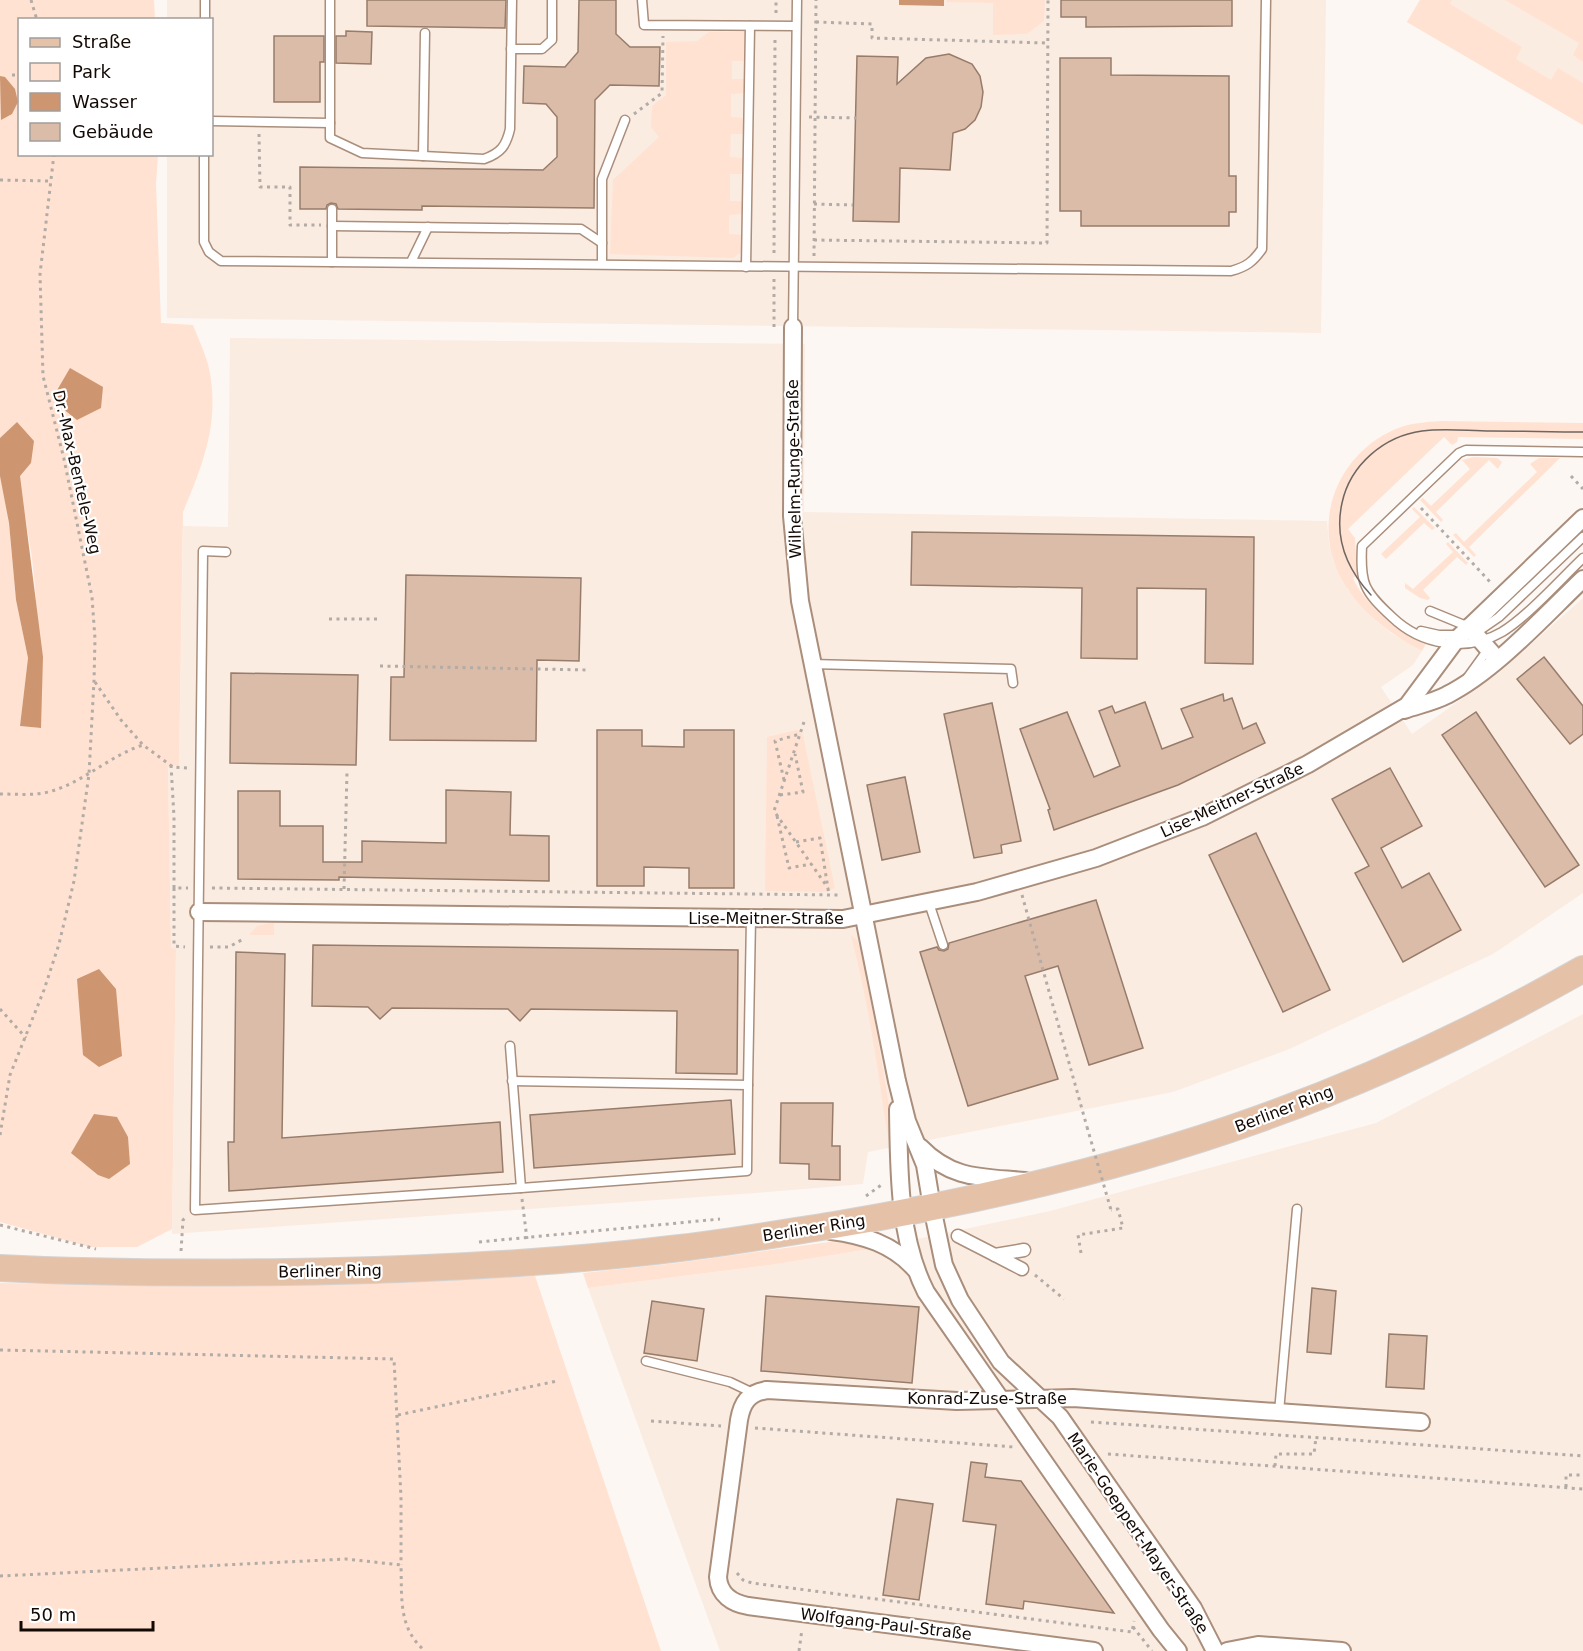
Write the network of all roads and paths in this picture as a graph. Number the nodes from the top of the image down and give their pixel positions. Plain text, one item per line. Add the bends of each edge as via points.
1 (31, 0) edge
2 (205, 0) edge
3 (330, 0) edge
4 (512, 0) edge
5 (552, 0) edge
6 (642, 0) edge
7 (776, 0) edge
8 (796, 0) edge
9 (816, 0) edge
10 (1048, 0) edge
11 (1266, 0) edge
12 (36, 18) edge
13 (205, 18) edge
14 (816, 22) junction
15 (663, 25) junction
16 (750, 26) junction
17 (775, 26) junction
18 (796, 26) junction
19 (425, 33) dead end
20 (1048, 43) junction
21 (511, 49) junction
22 (12, 75) dead end
23 (18, 75) edge
24 (815, 117) junction
25 (856, 118) dead end
26 (626, 120) joint
27 (213, 121) edge
28 (259, 122) junction
29 (330, 123) junction
30 (54, 156) edge
31 (204, 156) edge
32 (423, 156) junction
33 (0, 180) edge
34 (50, 180) junction
35 (814, 204) junction
36 (853, 205) dead end
37 (332, 209) dead end
38 (332, 226) junction
39 (428, 227) junction
40 (814, 240) junction
41 (602, 243) junction
42 (332, 262) junction
43 (411, 262) junction
44 (602, 264) junction
45 (746, 267) junction
46 (774, 267) junction
47 (794, 267) junction
48 (814, 267) junction
49 (774, 327) dead end
50 (793, 327) joint
51 (1583, 452) edge
52 (1571, 476) dead end
53 (1583, 489) edge
54 (1411, 498) junction
55 (1583, 518) edge
56 (1583, 537) edge
57 (226, 552) dead end
58 (1583, 558) edge
59 (1583, 579) edge
60 (1495, 587) dead end
61 (1430, 611) dead end
62 (329, 619) dead end
63 (380, 619) dead end
64 (1475, 641) junction
65 (811, 664) junction
66 (380, 666) dead end
67 (589, 670) dead end
68 (94, 681) junction
69 (1013, 683) dead end
70 (1400, 711) junction
71 (804, 722) dead end
72 (800, 734) junction
73 (143, 745) junction
74 (795, 752) junction
75 (171, 765) junction
76 (200, 769) junction
77 (347, 772) dead end
78 (89, 774) junction
79 (784, 782) junction
80 (0, 794) edge
81 (780, 795) junction
82 (776, 814) junction
83 (796, 842) junction
84 (811, 864) junction
85 (1018, 882) junction
86 (174, 888) junction
87 (199, 888) junction
88 (828, 888) junction
89 (344, 889) junction
90 (829, 895) junction
91 (838, 895) dead end
92 (929, 903) junction
93 (198, 912) junction
94 (863, 916) junction
95 (751, 918) junction
96 (943, 945) dead end
97 (174, 946) dead end
98 (1583, 969) edge
99 (0, 1008) edge
100 (26, 1038) junction
101 (510, 1046) dead end
102 (512, 1081) junction
103 (897, 1081) junction
104 (748, 1085) junction
105 (0, 1135) edge
106 (915, 1142) junction
107 (881, 1183) dead end
108 (1041, 1183) junction
109 (521, 1188) junction
110 (862, 1197) dead end
111 (932, 1207) junction
112 (1297, 1209) dead end
113 (195, 1210) junction
114 (904, 1213) junction
115 (729, 1218) dead end
116 (0, 1225) edge
117 (811, 1228) junction
118 (958, 1236) dead end
119 (527, 1239) junction
120 (469, 1243) dead end
121 (101, 1250) dead end
122 (1024, 1250) dead end
123 (180, 1253) dead end
124 (1081, 1253) dead end
125 (995, 1256) junction
126 (0, 1268) edge
127 (1022, 1269) dead end
128 (917, 1273) junction
129 (1035, 1275) dead end
130 (1064, 1299) dead end
131 (0, 1350) edge
132 (646, 1361) dead end
133 (557, 1381) dead end
134 (753, 1393) junction
135 (1041, 1397) junction
136 (999, 1399) junction
137 (1279, 1412) junction
138 (397, 1415) junction
139 (651, 1421) dead end
140 (1091, 1422) dead end
141 (1421, 1422) dead end
142 (738, 1427) junction
143 (1316, 1437) junction
144 (1034, 1449) junction
145 (1085, 1453) junction
146 (1583, 1456) edge
147 (1275, 1466) junction
148 (1583, 1475) edge
149 (1566, 1487) junction
150 (1583, 1489) edge
151 (401, 1565) junction
152 (736, 1569) dead end
153 (0, 1576) edge
154 (804, 1613) junction
155 (1133, 1627) dead end
156 (1131, 1632) dead end
157 (424, 1650) edge
158 (799, 1651) edge
159 (1094, 1651) edge
160 (1152, 1651) edge
161 (1178, 1651) edge
162 (1215, 1651) edge
163 (1227, 1651) edge
164 (1342, 1651) edge

1 - 12 path
2 - 13 lane
3 - 29 lane
4 - 21 lane
5 - 21 lane via 552,40 542,49
6 - 15 lane via 644,25
7 - 17 path
8 - 18 lane, Wilhelm-Runge-Straße
9 - 14 path
10 - 20 path
11 - 48 lane via 1262,249 1245,267 1219,271
14 - 20 path via 872,24 872,38
14 - 24 path
15 - 16 lane
15 - 26 path via 662,93
16 - 17 lane
16 - 45 lane
17 - 18 lane
17 - 46 path
18 - 47 lane, Wilhelm-Runge-Straße
19 - 32 lane
20 - 40 path via 1047,243
21 - 32 lane via 510,129 498,154 484,159
22 - 23 path
24 - 25 path
24 - 35 path
26 - 41 lane via 603,179
27 - 28 lane
28 - 29 lane
28 - 38 path via 260,187 290,187 290,225
29 - 32 lane via 330,138 362,153
30 - 34 path, Dr.-Max-Bentele-Weg
31 - 42 lane via 204,242 209,252 220,261
33 - 34 path
34 - 68 path, Dr.-Max-Bentele-Weg via 40,274 43,376 92,597
35 - 36 path
35 - 40 path
37 - 38 lane
38 - 39 lane
38 - 42 lane
39 - 41 lane via 581,229
39 - 43 lane
40 - 48 path
41 - 44 lane
42 - 43 lane
43 - 44 lane
44 - 45 lane
45 - 46 lane
46 - 47 lane
46 - 49 path
47 - 48 lane
47 - 50 lane, Wilhelm-Runge-Straße
50 - 65 street, Wilhelm-Runge-Straße via 792,516
51 - 54 lane via 1462,451
52 - 53 path
54 - 60 path
54 - 64 lane via 1362,546 1362,580 1380,605 1401,621 1422,632
55 - 64 street, Lise-Meitner-Straße
56 - 64 lane
57 - 76 lane via 203,551
58 - 64 lane via 1517,620 1498,634
59 - 64 street, Lise-Meitner-Straße
61 - 64 lane
62 - 63 path
64 - 70 street, Lise-Meitner-Straße
64 - 70 street, Lise-Meitner-Straße via 1461,687
65 - 69 lane via 1011,669
65 - 94 street, Wilhelm-Runge-Straße
66 - 67 path
68 - 73 path
68 - 78 path, Dr.-Max-Bentele-Weg
70 - 85 street, Lise-Meitner-Straße via 1202,817 1096,858
71 - 72 path
72 - 74 path
72 - 79 path via 775,741
73 - 75 path
73 - 78 path via 129,749
74 - 79 path
74 - 81 path via 803,792
75 - 76 path
75 - 86 path
76 - 87 lane
77 - 89 path
78 - 80 path via 50,792
78 - 100 path, Dr.-Max-Bentele-Weg via 74,881 62,934
79 - 81 path
81 - 82 path
82 - 83 path
82 - 84 path via 789,868
83 - 84 path
83 - 88 path via 820,838
84 - 88 path
85 - 92 street, Lise-Meitner-Straße
85 - 124 path, bridge via 1111,1210 1118,1209 1123,1228 1078,1235
86 - 87 path
86 - 97 path
87 - 89 path
87 - 93 lane
88 - 90 path
89 - 90 path
90 - 91 path
92 - 94 street, Lise-Meitner-Straße
92 - 96 lane
93 - 95 street, Lise-Meitner-Straße
93 - 113 lane
94 - 95 street, Lise-Meitner-Straße
94 - 103 street, Wilhelm-Runge-Straße
95 - 104 lane
98 - 108 main road, Berliner Ring via 1422,1052 1293,1107 1164,1151
99 - 100 path
100 - 105 path, Dr.-Max-Bentele-Weg via 10,1075
101 - 102 lane
102 - 104 lane
102 - 109 lane
103 - 106 street, Wilhelm-Runge-Straße
103 - 114 street, Wilhelm-Runge-Straße
104 - 109 lane via 747,1171
106 - 108 street, Wilhelm-Runge-Straße via 955,1172
106 - 111 street, Wilhelm-Runge-Straße via 925,1165
107 - 110 path
108 - 111 main road, Berliner Ring
109 - 113 lane
109 - 119 path
111 - 114 main road, Berliner Ring
111 - 135 street, Marie-Goeppert-Mayer-Straße via 944,1265 960,1300 1001,1362
112 - 137 lane
113 - 123 path via 183,1220
114 - 117 main road, Berliner Ring
114 - 128 street, Marie-Goeppert-Mayer-Straße
115 - 119 path
116 - 121 path
117 - 126 main road, Berliner Ring via 685,1248 436,1268 185,1272
117 - 128 street via 879,1242
118 - 125 street
119 - 120 path
122 - 125 street
125 - 127 street
128 - 136 street, Marie-Goeppert-Mayer-Straße via 931,1301
129 - 130 path
131 - 138 path via 394,1359
132 - 134 lane via 730,1382
133 - 138 path
134 - 136 street, Konrad-Zuse-Straße via 774,1390 945,1401
134 - 142 street via 742,1407
135 - 136 street, Konrad-Zuse-Straße
135 - 137 street, Konrad-Zuse-Straße
135 - 145 street, Marie-Goeppert-Mayer-Straße
136 - 144 street, Marie-Goeppert-Mayer-Straße
137 - 141 street, Konrad-Zuse-Straße
138 - 151 path
139 - 142 path
140 - 143 path
142 - 144 path
142 - 154 street, Wolfgang-Paul-Straße via 718,1583 726,1597 736,1603
143 - 146 path
143 - 147 path via 1314,1454 1276,1454
144 - 161 street, Marie-Goeppert-Mayer-Straße
145 - 147 path
145 - 162 street, Marie-Goeppert-Mayer-Straße via 1193,1608
147 - 149 path
148 - 149 path via 1566,1475
149 - 150 path
151 - 153 path via 346,1559
151 - 157 path via 406,1625 409,1635
152 - 156 path via 740,1578 752,1583
154 - 158 path
154 - 159 street, Wolfgang-Paul-Straße
155 - 160 path
163 - 164 street via 1266,1645

